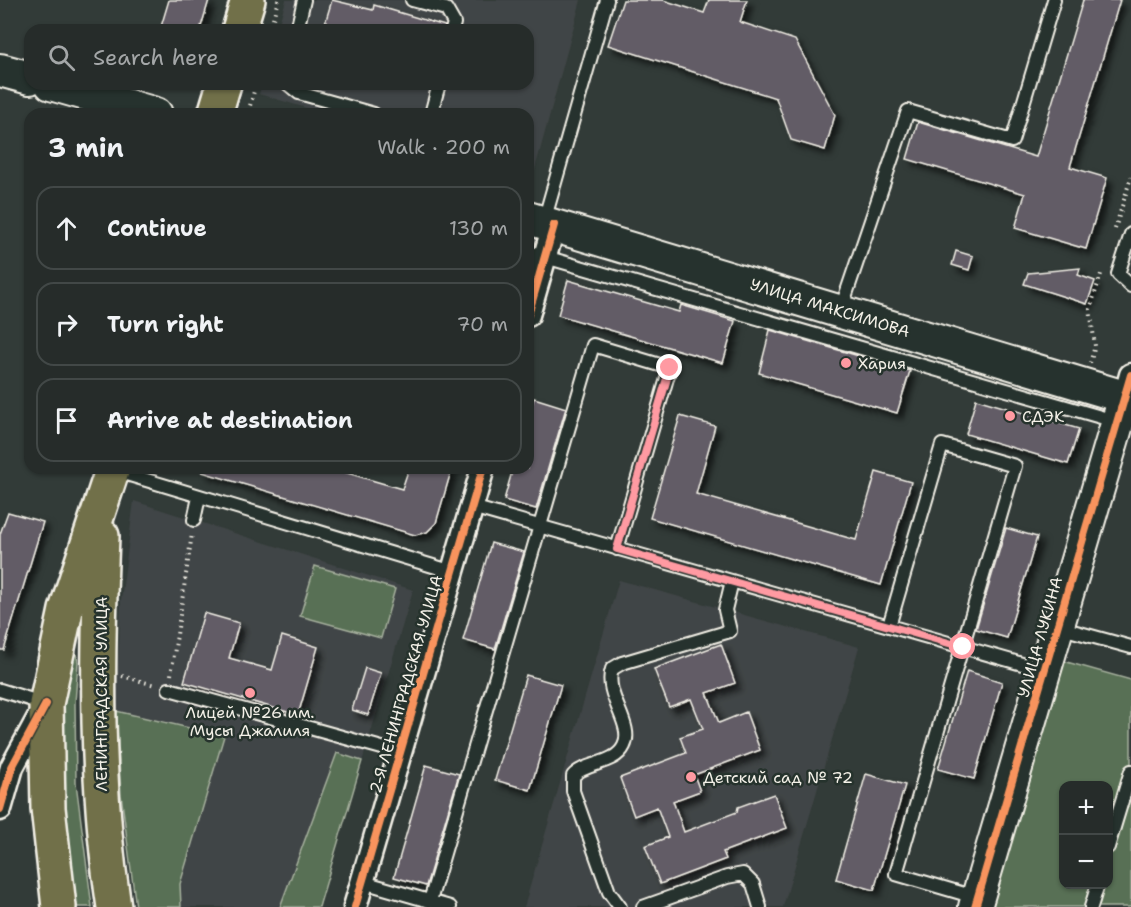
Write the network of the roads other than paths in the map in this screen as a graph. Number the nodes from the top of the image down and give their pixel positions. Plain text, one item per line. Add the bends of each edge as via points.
1 (248, 0) edge
2 (304, 0) edge
3 (412, 0) edge
4 (607, 0) edge
5 (1054, 0) edge
6 (241, 24) edge
7 (298, 24) edge
8 (454, 24) edge
9 (0, 70) edge
10 (24, 76) edge
11 (72, 90) edge
12 (222, 90) edge
13 (295, 90) edge
14 (437, 90) edge
15 (135, 108) edge
16 (217, 108) edge
17 (341, 108) edge
18 (433, 108) edge
19 (542, 222) edge
20 (1131, 234) edge
21 (536, 254) edge
22 (534, 269) edge
23 (1131, 286) edge
24 (840, 312) junction
25 (1126, 398) edge
26 (112, 474) edge
27 (112, 474) edge
28 (116, 474) edge
29 (481, 474) edge
30 (199, 497) junction
31 (472, 507) junction
32 (194, 520) road end
33 (540, 527) junction
34 (617, 549) junction
35 (453, 572) junction
36 (732, 581) junction
37 (889, 626) junction
38 (1057, 627) junction
39 (963, 647) junction
40 (1131, 647) edge
41 (1045, 670) junction
42 (169, 689) road end
43 (0, 690) edge
44 (46, 704) junction
45 (400, 753) junction
46 (6, 765) edge
47 (1131, 771) edge
48 (0, 809) edge
49 (1112, 835) edge
50 (363, 882) junction
51 (1097, 889) edge
52 (430, 901) junction
53 (976, 902) edge
54 (59, 907) edge
55 (114, 907) edge
56 (355, 907) edge
57 (450, 907) edge
58 (620, 907) edge
59 (643, 907) edge
60 (760, 907) edge
61 (1091, 907) edge

1 - 6 main road
2 - 7 lane
3 - 8 lane via 446,9
4 - 19 lane
5 - 24 lane via 1012,141 908,111
9 - 10 main road
11 - 15 main road
12 - 16 main road
13 - 17 lane
14 - 18 lane
19 - 21 street
19 - 24 main road, УЛИЦА МАКСИМОВА
20 - 23 lane via 1118,274
21 - 22 street
21 - 25 lane
24 - 25 main road, УЛИЦА МАКСИМОВА
25 - 38 main road, УЛИЦА ЛУКИНА
26 - 44 main road, ЛЕНИНГРАДСКАЯ УЛИЦА via 66,610
27 - 55 main road, ЛЕНИНГРАДСКАЯ УЛИЦА via 103,533 98,686 104,840
28 - 30 lane
29 - 31 street, 2-Я ЛЕНИНГРАДСКАЯ УЛИЦА
30 - 32 lane
30 - 35 lane
31 - 33 lane
31 - 35 street, 2-Я ЛЕНИНГРАДСКАЯ УЛИЦА
33 - 34 lane
33 - 34 lane via 593,345 670,368
33 - 52 lane
34 - 36 lane
35 - 45 street, 2-Я ЛЕНИНГРАДСКАЯ УЛИЦА
36 - 37 lane
36 - 58 lane via 724,610 730,631 612,669 610,683 626,733 625,744 615,755 573,776 573,791 609,892
37 - 39 lane
37 - 39 lane via 942,445 1015,466
38 - 40 lane
38 - 41 main road, УЛИЦА ЛУКИНА
39 - 41 lane
39 - 53 lane via 896,874
41 - 53 main road, УЛИЦА ЛУКИНА
42 - 45 lane
43 - 44 lane
44 - 46 street, ЛЕНИНГРАДСКАЯ УЛИЦА
44 - 54 main road, ЛЕНИНГРАДСКАЯ УЛИЦА via 48,808
45 - 50 street, 2-Я ЛЕНИНГРАДСКАЯ УЛИЦА
46 - 48 street, ЛЕНИНГРАДСКАЯ УЛИЦА
47 - 49 lane
50 - 52 lane
50 - 56 street, 2-Я ЛЕНИНГРАДСКАЯ УЛИЦА
51 - 61 lane
52 - 57 lane
59 - 60 lane via 743,874 753,884

